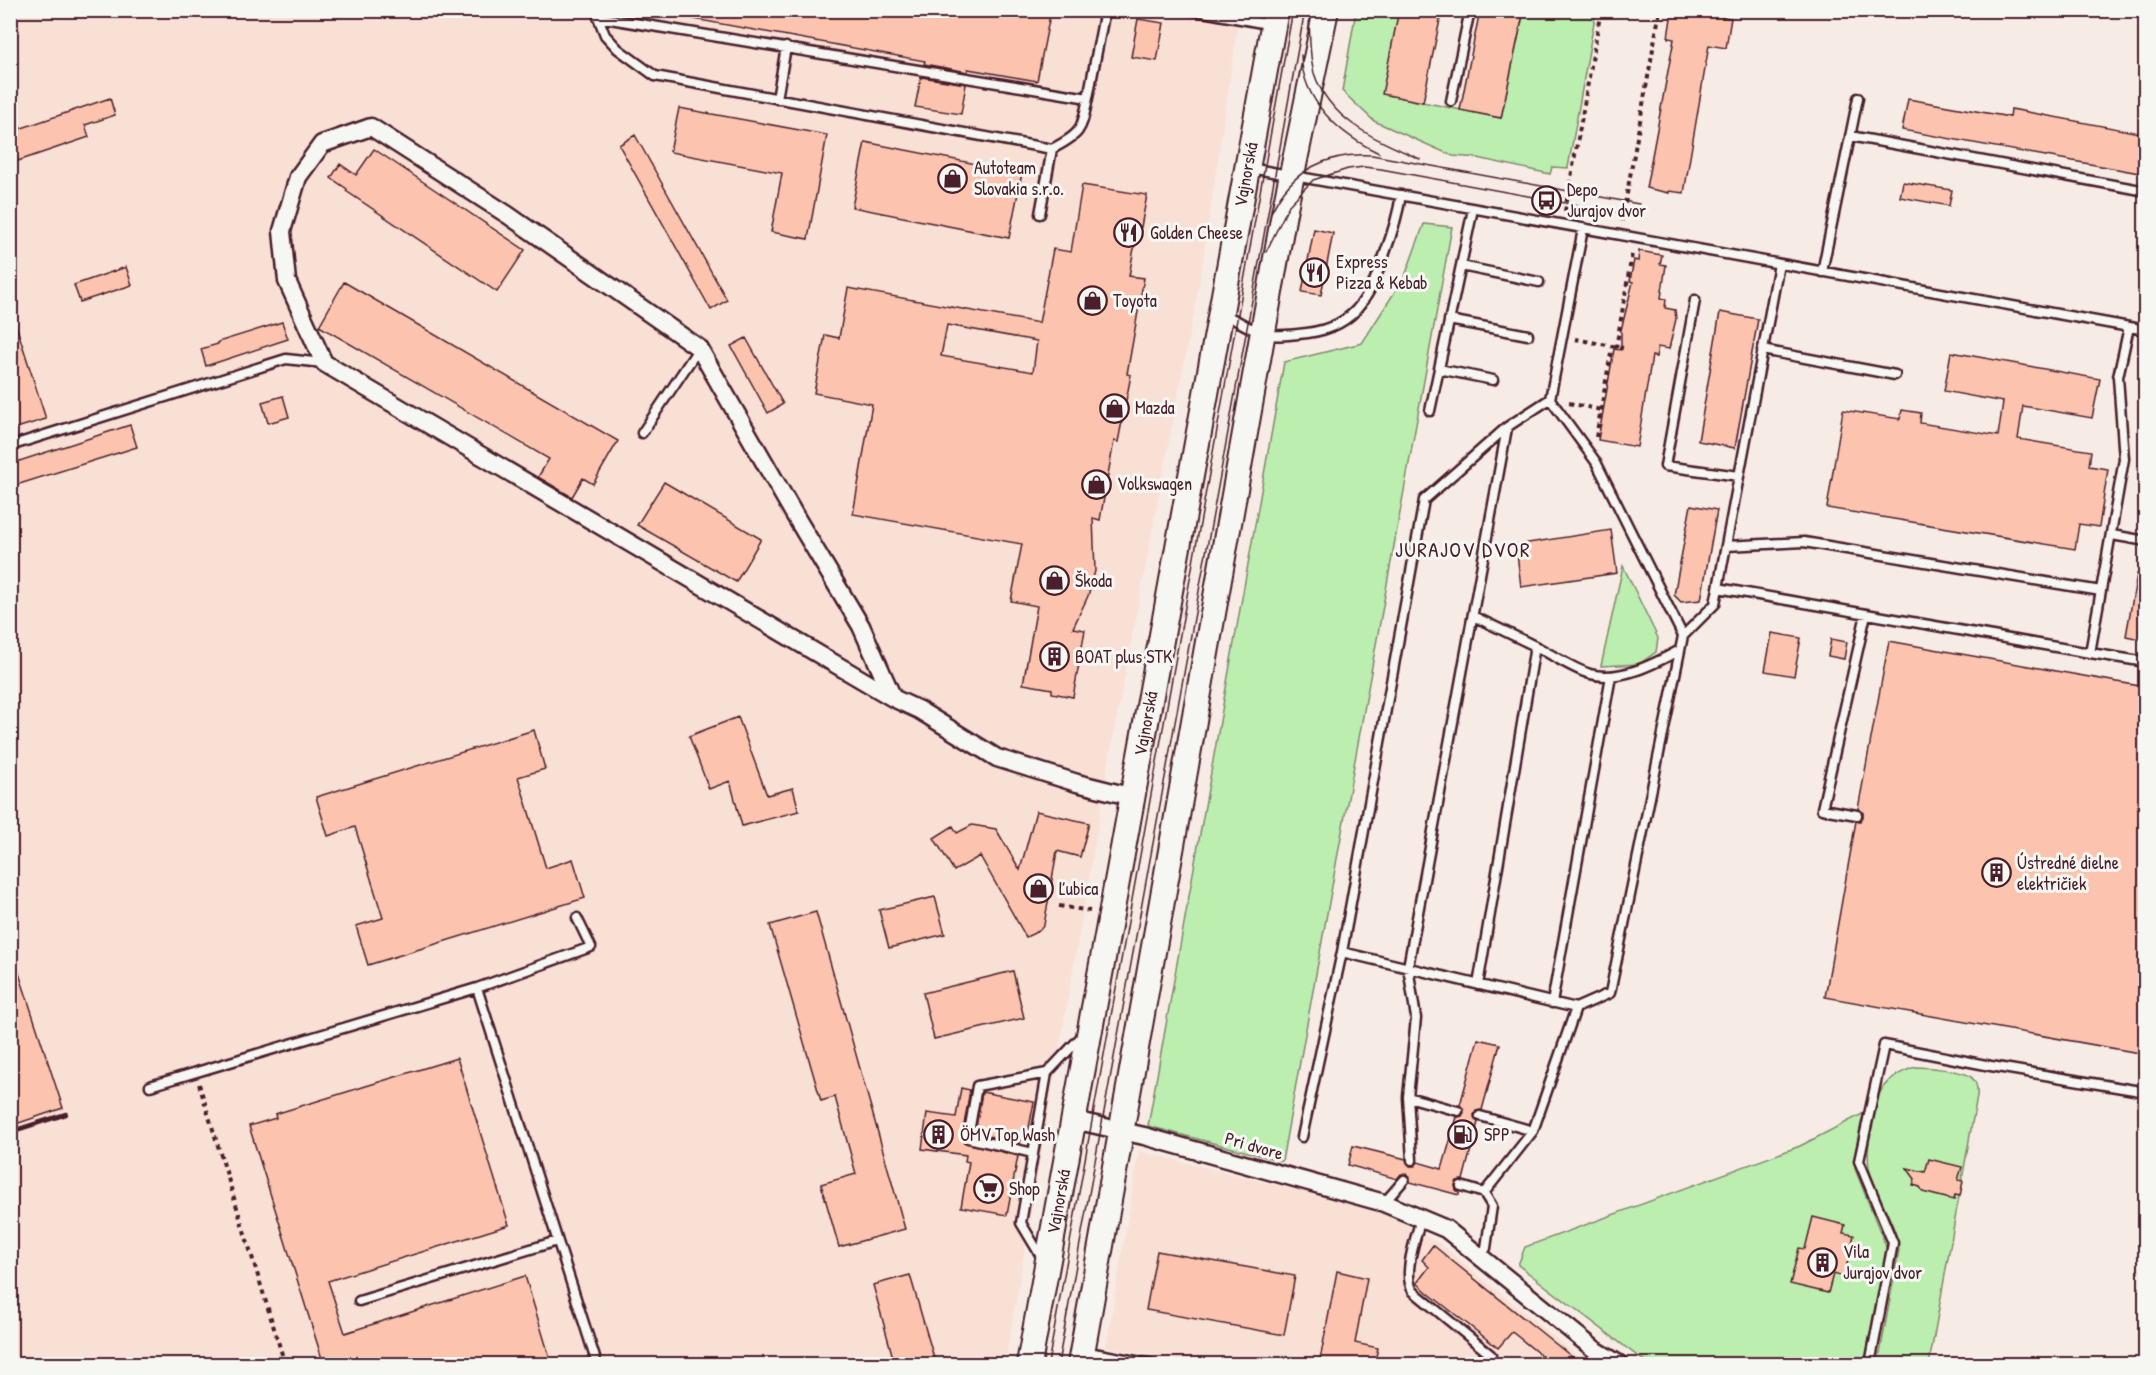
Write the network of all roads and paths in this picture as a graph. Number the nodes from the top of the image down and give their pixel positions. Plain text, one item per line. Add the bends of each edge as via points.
1 (1105, 10) edge
2 (1192, 10) edge
3 (1326, 10) edge
4 (1470, 10) edge
5 (1601, 10) edge
6 (1660, 10) edge
7 (597, 14) edge
8 (1274, 18) edge
9 (786, 47) junction
10 (1088, 98) junction
11 (1858, 98) dead end
12 (777, 99) junction
13 (1451, 101) dead end
14 (1850, 136) junction
15 (1052, 149) junction
16 (1246, 167) junction
17 (1291, 175) junction
18 (2145, 191) edge
19 (1401, 195) junction
20 (1473, 209) junction
21 (1040, 214) dead end
22 (1563, 225) junction
23 (1584, 229) junction
24 (1619, 235) junction
25 (1632, 254) dead end
26 (1779, 264) junction
27 (1461, 266) junction
28 (1822, 272) junction
29 (1539, 282) dead end
30 (1695, 300) dead end
31 (1221, 312) junction
32 (1449, 320) junction
33 (2129, 327) junction
34 (2145, 330) edge
35 (1263, 334) junction
36 (1528, 335) dead end
37 (1563, 336) junction
38 (1614, 347) junction
39 (699, 348) junction
40 (1623, 348) dead end
41 (1762, 350) junction
42 (324, 363) junction
43 (1439, 369) junction
44 (1894, 375) dead end
45 (1493, 380) dead end
46 (1551, 399) junction
47 (1601, 410) junction
48 (1430, 411) dead end
49 (1507, 427) junction
50 (642, 433) dead end
51 (10, 446) edge
52 (1594, 447) dead end
53 (1739, 476) junction
54 (2112, 535) junction
55 (2145, 541) edge
56 (1726, 546) junction
57 (1718, 588) junction
58 (2101, 591) junction
59 (1866, 614) junction
60 (1473, 616) junction
61 (1683, 636) junction
62 (1535, 646) junction
63 (1680, 650) junction
64 (2090, 653) junction
65 (2145, 662) edge
66 (1611, 676) junction
67 (893, 698) junction
68 (1133, 797) junction
69 (1857, 815) dead end
70 (1059, 906) dead end
71 (1092, 912) dead end
72 (577, 918) dead end
73 (1342, 952) junction
74 (1408, 967) junction
75 (1478, 985) junction
76 (477, 988) junction
77 (1552, 1003) junction
78 (1576, 1008) junction
79 (1091, 1027) junction
80 (195, 1073) junction
81 (1047, 1073) junction
82 (150, 1086) dead end
83 (2145, 1092) edge
84 (1408, 1097) junction
85 (1458, 1111) dead end
86 (1480, 1116) dead end
87 (1074, 1120) junction
88 (1122, 1131) junction
89 (1533, 1131) junction
90 (1302, 1137) dead end
91 (1033, 1153) junction
92 (1412, 1160) dead end
93 (1404, 1180) dead end
94 (1461, 1186) dead end
95 (1484, 1193) junction
96 (1384, 1203) junction
97 (1421, 1218) junction
98 (558, 1241) junction
99 (1481, 1257) junction
100 (1047, 1267) junction
101 (359, 1301) dead end
102 (1491, 1355) dead end
103 (1082, 1358) edge
104 (285, 1365) edge
105 (597, 1365) edge
106 (1029, 1365) edge
107 (1152, 1365) edge
108 (1619, 1365) edge
109 (1870, 1365) edge

1 - 10 lane
2 - 8 lane
3 - 17 main road
4 - 13 lane
5 - 22 path
6 - 24 path
7 - 9 lane
7 - 12 lane via 605,35 618,49 655,76
8 - 16 main road, Vajnorská
9 - 10 lane
9 - 12 lane
10 - 15 lane via 1081,130
11 - 14 lane
12 - 15 lane
14 - 18 lane
14 - 28 lane
15 - 21 lane
16 - 17 lane
16 - 31 main road, Vajnorská
17 - 19 lane
17 - 35 main road
19 - 20 lane
19 - 35 lane via 1373,287 1356,311 1337,325 1311,333
20 - 22 lane
20 - 27 lane
22 - 23 lane
23 - 24 lane
23 - 37 lane
24 - 26 lane
25 - 38 path
26 - 28 lane
26 - 41 lane
27 - 29 lane
27 - 32 lane
28 - 33 lane
30 - 53 lane via 1665,466
31 - 35 lane
31 - 68 main road, Vajnorská
32 - 36 lane
32 - 43 lane
33 - 34 lane
33 - 54 lane via 2118,377 2124,459
35 - 88 main road
37 - 38 path
37 - 46 lane
38 - 40 path
38 - 47 path
39 - 42 street via 508,215 370,127 322,144 298,177 282,231 286,281
39 - 50 lane
39 - 67 street via 861,626
41 - 44 lane
41 - 53 lane
42 - 51 lane via 286,359
42 - 67 street
43 - 45 lane
43 - 48 lane
46 - 47 path
46 - 49 lane
46 - 61 lane via 1596,462
47 - 52 path
49 - 60 lane
49 - 73 lane via 1424,500
53 - 56 lane
54 - 55 lane
54 - 58 lane
56 - 57 lane
56 - 58 lane via 1804,542
57 - 59 lane
57 - 61 lane via 1715,604
58 - 64 lane
59 - 64 lane
59 - 69 lane via 1822,809
60 - 62 lane
60 - 74 lane
61 - 63 lane
62 - 66 lane via 1590,674
62 - 75 lane
63 - 66 lane via 1652,665
63 - 78 lane via 1610,993
64 - 65 lane
66 - 77 lane
67 - 68 street via 997,758
68 - 79 main road, Vajnorská
70 - 71 path
72 - 76 lane via 591,947
73 - 74 lane
73 - 90 lane
74 - 75 lane
74 - 84 lane via 1416,1018
75 - 77 lane
76 - 80 lane
76 - 98 lane
77 - 78 lane
78 - 89 lane
79 - 81 lane
79 - 87 main road, Vajnorská
80 - 82 lane
80 - 104 path
81 - 91 lane
81 - 91 lane via 977,1086 968,1138
83 - 109 lane via 1884,1045 1859,1161 1893,1243
84 - 85 lane
84 - 92 lane
86 - 89 lane
87 - 88 street, Pri dvore
87 - 100 main road, Vajnorská
88 - 96 street, Pri dvore
88 - 103 main road
89 - 95 lane
91 - 100 lane via 1021,1223
93 - 96 lane
94 - 95 lane
95 - 99 lane via 1492,1206
96 - 97 street, Pri dvore
97 - 99 street, Pri dvore via 1446,1229
97 - 102 lane via 1408,1272 1410,1286
98 - 101 lane
98 - 105 lane
99 - 108 street, Pri dvore
100 - 106 main road, Vajnorská
103 - 107 lane

